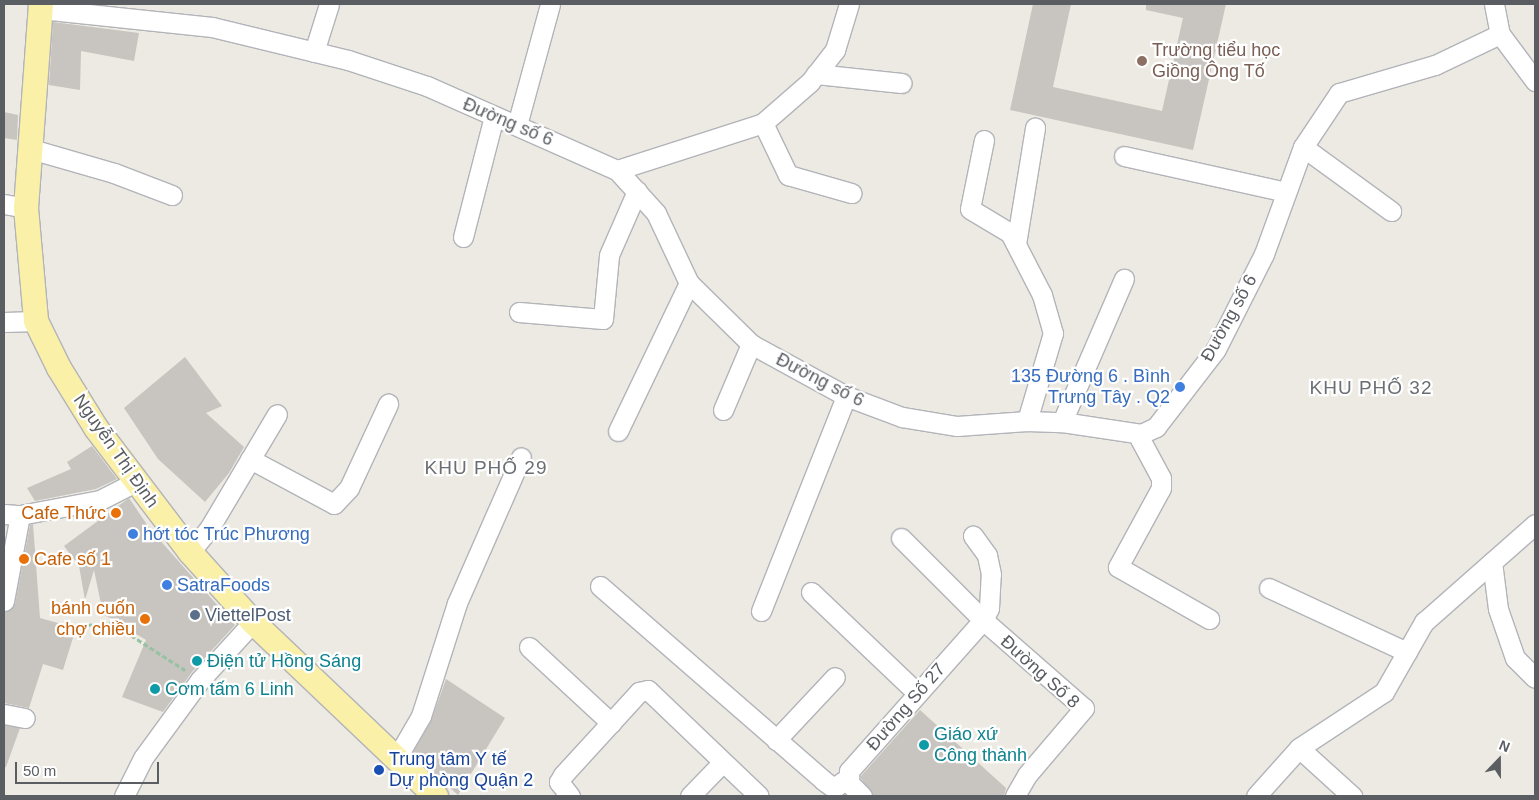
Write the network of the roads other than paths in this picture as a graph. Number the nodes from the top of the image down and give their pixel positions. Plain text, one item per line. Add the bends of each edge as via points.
1 (330, 4) edge
2 (550, 4) edge
3 (848, 4) edge
4 (1494, 4) edge
5 (41, 7) edge
6 (1500, 34) junction
7 (314, 52) junction
8 (816, 74) junction
9 (1535, 81) edge
10 (902, 83) dead end
11 (494, 116) junction
12 (763, 123) junction
13 (518, 125) junction
14 (1035, 128) dead end
15 (984, 140) dead end
16 (1303, 146) junction
17 (31, 149) junction
18 (1124, 156) dead end
19 (618, 170) junction
20 (637, 191) junction
21 (1286, 192) junction
22 (851, 193) dead end
23 (172, 195) dead end
24 (15, 206) edge
25 (1391, 212) dead end
26 (463, 237) dead end
27 (1016, 244) junction
28 (1124, 280) dead end
29 (689, 283) junction
30 (519, 312) dead end
31 (36, 321) junction
32 (4, 322) edge
33 (751, 344) junction
34 (846, 396) junction
35 (388, 404) dead end
36 (723, 410) dead end
37 (277, 414) dead end
38 (1027, 421) junction
39 (1062, 422) junction
40 (618, 431) dead end
41 (1141, 434) junction
42 (521, 457) dead end
43 (250, 459) junction
44 (135, 482) junction
45 (12, 514) edge
46 (1535, 524) edge
47 (972, 536) dead end
48 (901, 538) dead end
49 (190, 552) junction
50 (1492, 562) junction
51 (600, 586) dead end
52 (1269, 588) dead end
53 (812, 592) dead end
54 (4, 601) edge
55 (761, 611) dead end
56 (1209, 618) dead end
57 (983, 620) junction
58 (253, 622) junction
59 (529, 647) dead end
60 (1407, 652) junction
61 (835, 677) dead end
62 (1535, 678) edge
63 (917, 693) junction
64 (4, 714) edge
65 (25, 718) dead end
66 (611, 723) junction
67 (776, 740) junction
68 (1299, 748) junction
69 (396, 759) junction
70 (723, 762) junction
71 (837, 787) edge
72 (124, 796) edge
73 (436, 796) edge
74 (570, 796) edge
75 (690, 796) edge
76 (759, 796) edge
77 (862, 796) edge
78 (1015, 796) edge
79 (1256, 796) edge
80 (1352, 796) edge

1 - 7 street
2 - 13 street
3 - 8 street via 835,50
4 - 6 street
5 - 7 street, Đường số 6 via 212,27
5 - 17 main road, Nguyễn Thị Định
6 - 9 street
6 - 16 street, Đường số 6 via 1435,66 1339,93
7 - 11 street, Đường số 6 via 427,86
8 - 10 street
8 - 12 street
11 - 13 street, Đường số 6
11 - 26 street
12 - 19 street
12 - 22 street via 788,175
13 - 19 street, Đường số 6
14 - 27 street
15 - 27 street via 970,208 1010,233
16 - 21 street, Đường số 6
16 - 25 street
17 - 23 street via 114,173
17 - 24 main road, Nguyễn Thị Định
18 - 21 street
19 - 20 street, Đường số 6
20 - 29 street, Đường số 6 via 656,213
20 - 30 street via 609,255 604,319
21 - 41 street, Đường số 6 via 1264,254 1216,349 1156,427
24 - 31 main road, Nguyễn Thị Định
27 - 38 street via 1042,295 1053,333
28 - 39 street
29 - 33 street, Đường số 6
29 - 40 street
31 - 32 street
31 - 44 main road, Nguyễn Thị Định via 59,368
33 - 34 street, Đường số 6
33 - 36 street
34 - 38 street, Đường số 6 via 902,417 958,426
34 - 55 street
35 - 43 street via 349,488 334,504
37 - 43 street
38 - 39 street, Đường số 6
39 - 41 street, Đường số 6
41 - 56 street via 1161,484 1118,567
42 - 69 street via 457,603 439,651 421,716
43 - 49 street via 210,527
44 - 45 street via 100,500
44 - 49 main road, Nguyễn Thị Định
45 - 54 street
46 - 50 street
47 - 57 street via 987,554 991,574 989,608
48 - 57 street
49 - 58 main road, Nguyễn Thị Định
50 - 60 street via 1424,622
50 - 62 street via 1498,609 1515,658
51 - 67 street
52 - 60 street
53 - 63 street
57 - 63 street, Đường Số 27
57 - 78 street, Đường Số 8 via 1084,708 1027,775
58 - 69 main road, Nguyễn Thị Định
58 - 72 street via 200,680 143,758
59 - 66 street
60 - 68 street via 1384,692
61 - 67 street
63 - 71 street, Đường Số 27
64 - 65 street
66 - 70 street via 639,692 648,690
66 - 74 street via 559,782
67 - 71 street
68 - 79 street
68 - 80 street
69 - 73 main road, Nguyễn Thị Định
70 - 75 street
70 - 76 street
71 - 77 street via 848,783

